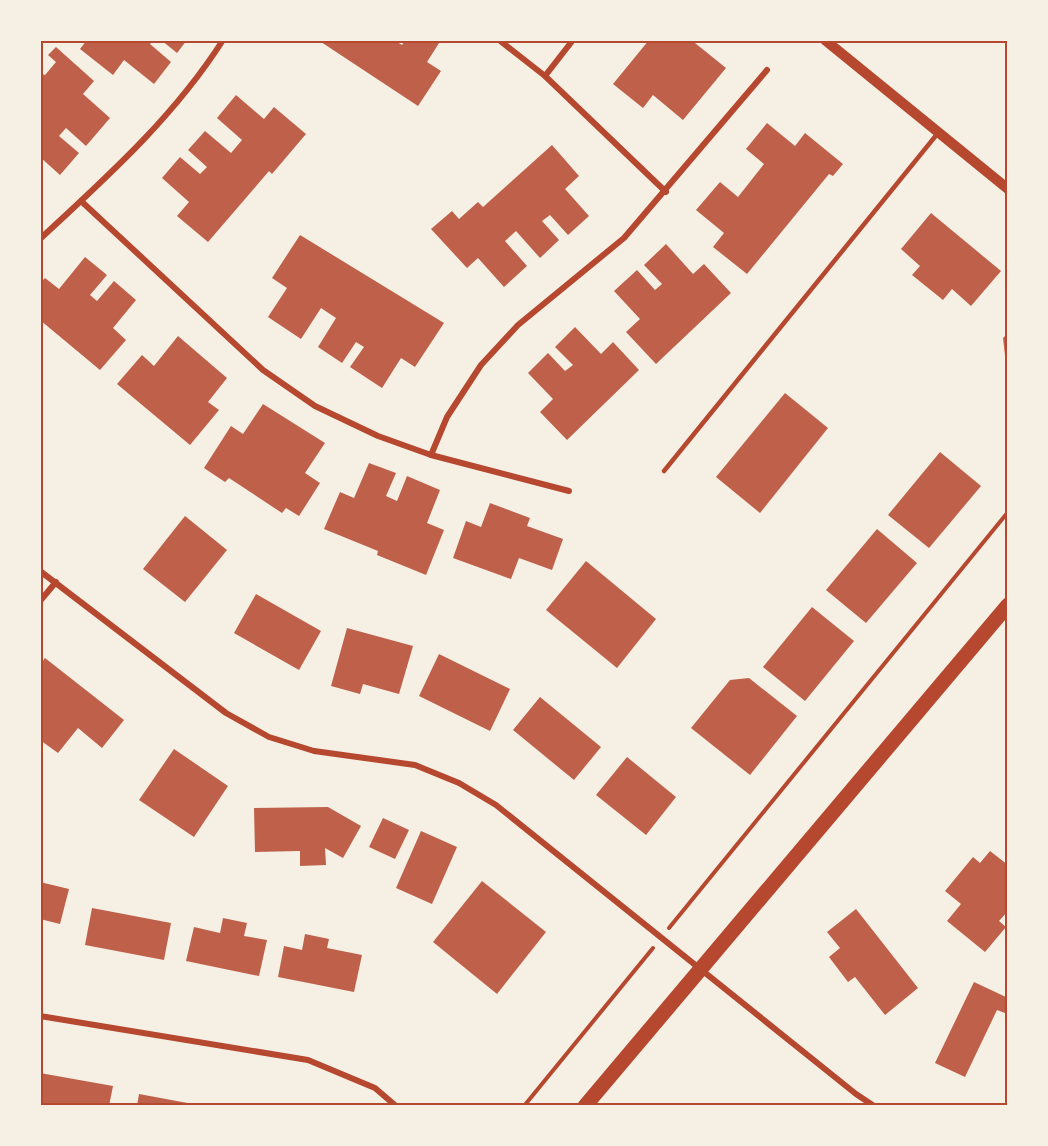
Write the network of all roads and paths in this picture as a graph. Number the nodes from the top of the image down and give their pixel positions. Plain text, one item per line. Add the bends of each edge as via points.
1 (223, 40) edge
2 (499, 40) edge
3 (573, 40) edge
4 (825, 40) edge
5 (766, 70) dead end
6 (544, 76) junction
7 (938, 133) junction
8 (1008, 189) edge
9 (666, 192) junction
10 (81, 201) junction
11 (40, 239) edge
12 (431, 455) junction
13 (664, 471) dead end
14 (568, 491) dead end
15 (1008, 512) edge
16 (40, 571) edge
17 (56, 582) junction
18 (40, 601) edge
19 (1008, 605) edge
20 (678, 916) dead end
21 (642, 961) dead end
22 (700, 967) junction
23 (40, 1017) edge
24 (396, 1106) edge
25 (524, 1106) edge
26 (585, 1106) edge
27 (874, 1106) edge

1 - 10 street via 202,74 140,147
2 - 6 street
3 - 6 street
4 - 7 street
5 - 9 street
6 - 9 street
7 - 8 street
7 - 13 lane
9 - 12 street via 624,238 518,324 481,365 447,417
10 - 11 street
10 - 12 street via 263,370 315,406 378,436
12 - 14 street
15 - 20 path
16 - 17 street
17 - 18 street
17 - 22 street via 226,713 268,737 314,751 416,765 459,783 496,805
19 - 22 main road
21 - 25 path
22 - 26 main road
22 - 27 street
23 - 24 street via 308,1060 375,1088

